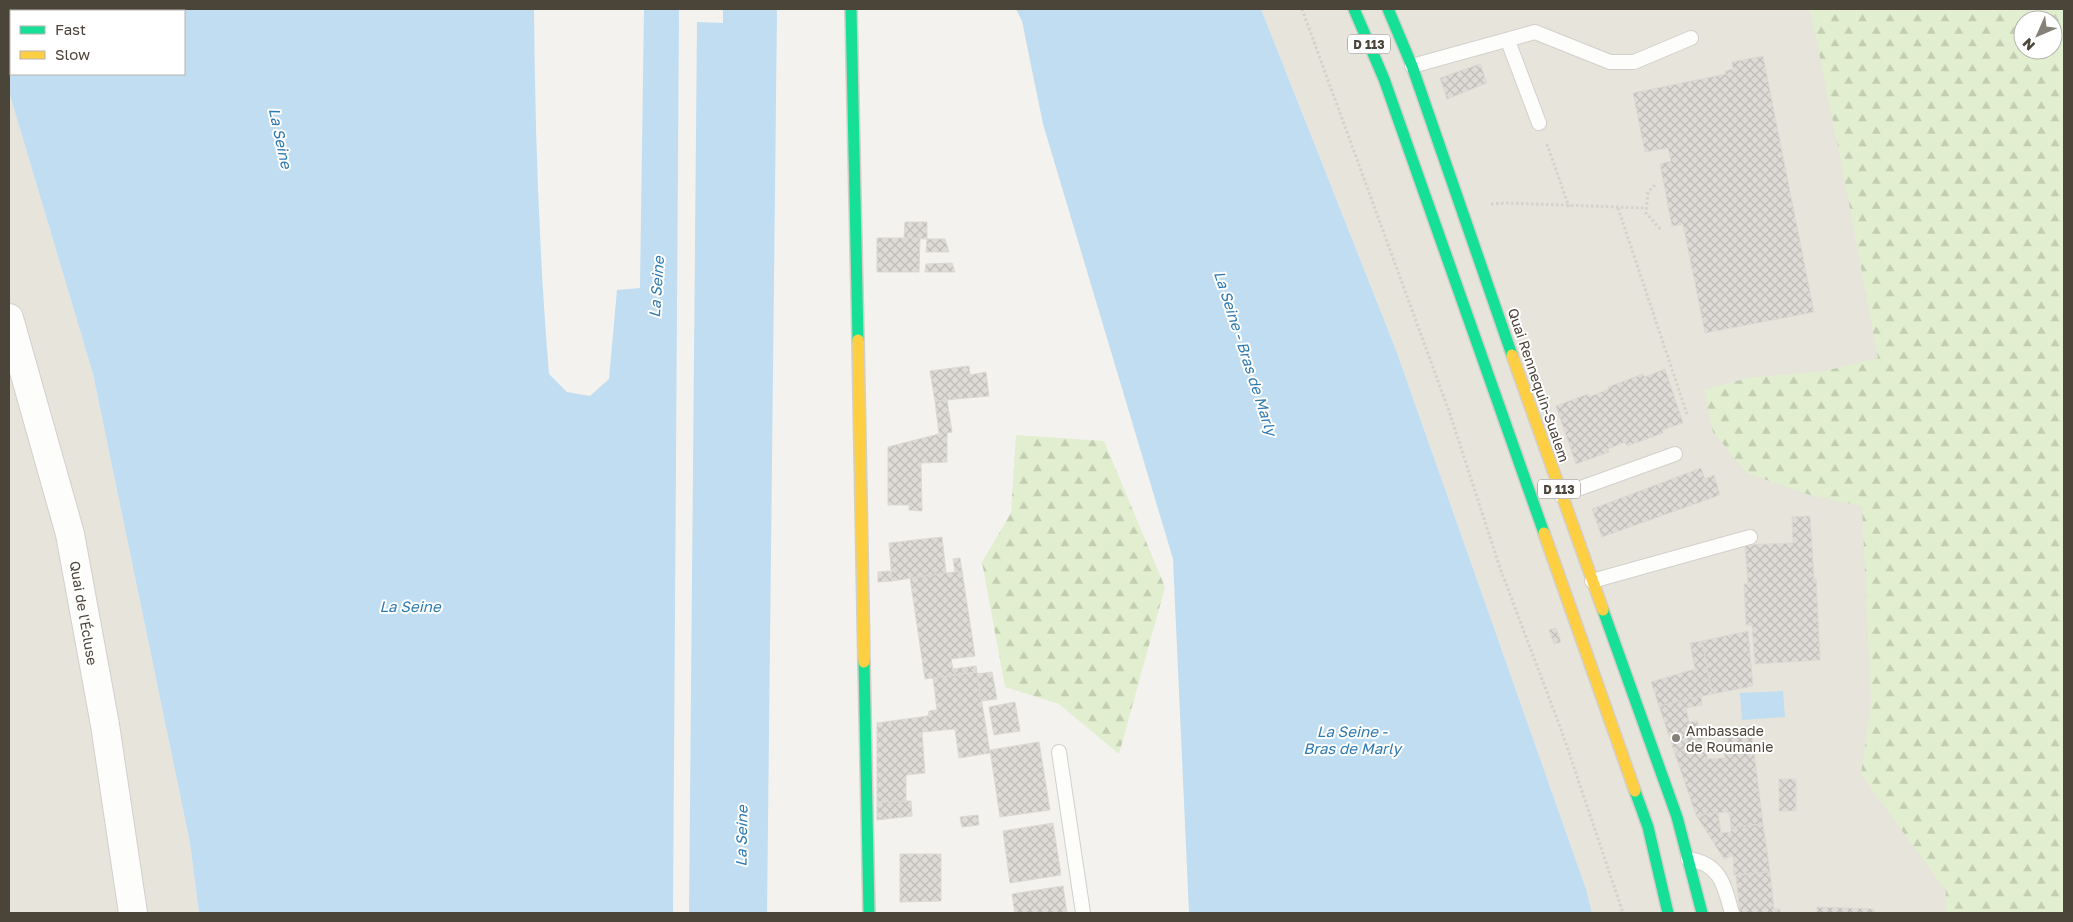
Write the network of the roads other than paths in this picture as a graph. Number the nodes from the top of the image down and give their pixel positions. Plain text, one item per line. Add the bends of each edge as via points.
1 (851, 9) edge
2 (1354, 9) edge
3 (1388, 9) edge
4 (1691, 38) dead end
5 (1508, 41) junction
6 (1412, 66) junction
7 (1539, 123) road end
8 (11, 330) edge
9 (1675, 454) dead end
10 (1562, 495) junction
11 (1750, 537) dead end
12 (1592, 581) junction
13 (1059, 752) dead end
14 (1688, 859) junction
15 (133, 913) edge
16 (869, 913) edge
17 (1083, 913) edge
18 (1668, 913) edge
19 (1702, 913) edge
20 (1732, 913) edge

1 - 16 main road
2 - 18 main road, D 113 via 1384,79 1648,827
3 - 6 main road, D 113
4 - 5 lane via 1634,62 1610,62 1535,32
5 - 6 lane
5 - 7 lane
6 - 10 main road, Quai Rennequin-Sualem / D 113
8 - 15 street, Quai de l'Écluse via 70,534 105,725
9 - 10 lane
10 - 12 main road, Quai Rennequin-Sualem / D 113
11 - 12 lane
12 - 14 main road, Quai Rennequin-Sualem / D 113 via 1639,706
13 - 17 lane
14 - 19 main road, Quai Rennequin-Sualem / D 113
14 - 20 lane via 1712,867 1723,884

